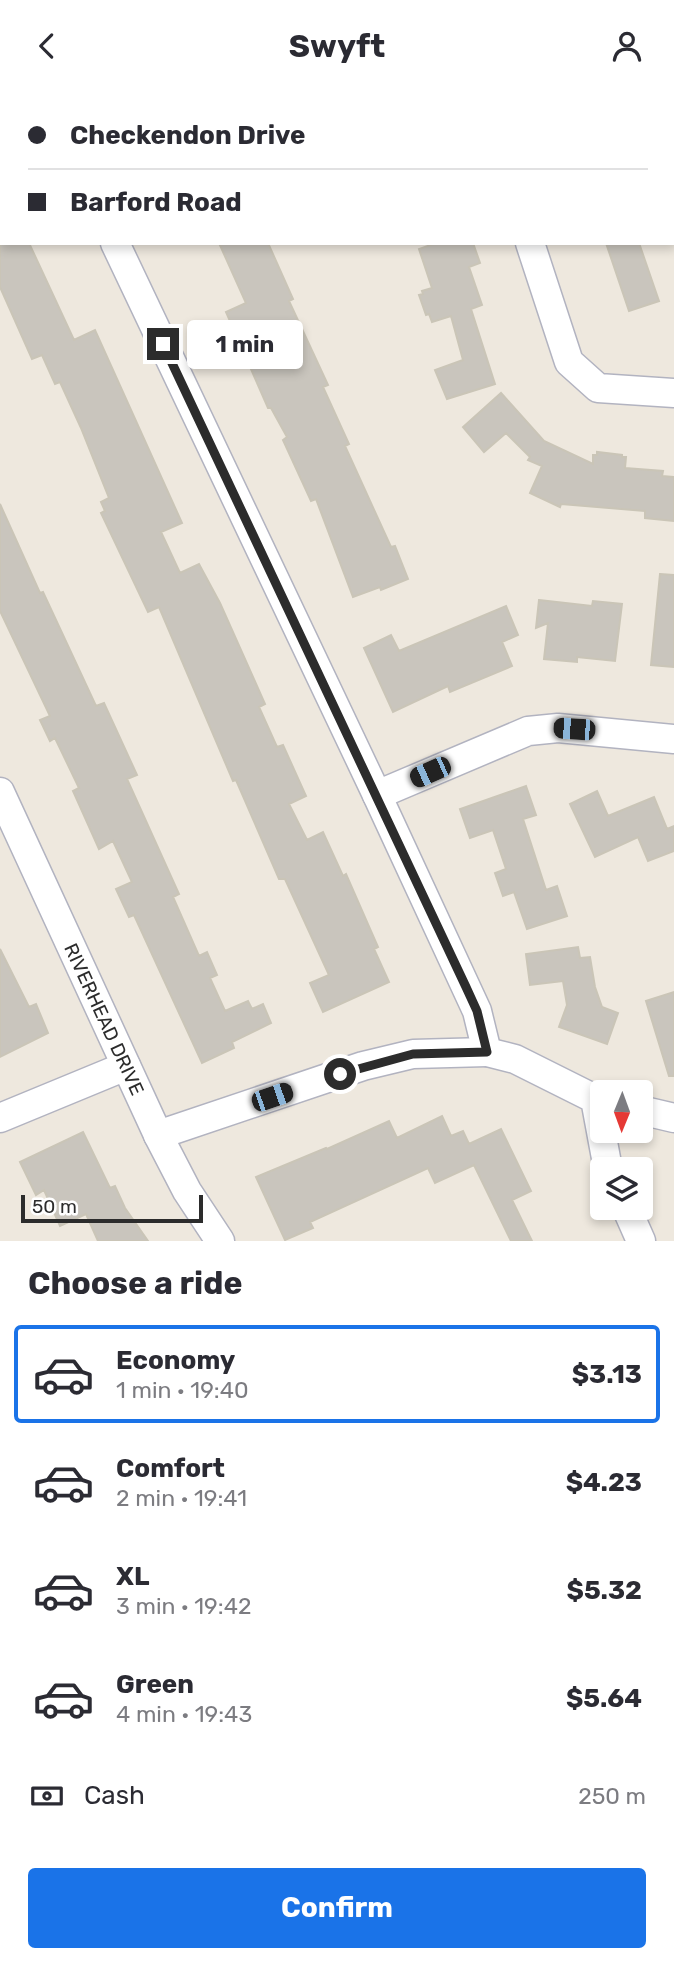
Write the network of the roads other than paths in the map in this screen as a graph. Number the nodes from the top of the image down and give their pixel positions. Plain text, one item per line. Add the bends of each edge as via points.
1 (116, 245) edge
2 (531, 245) edge
3 (674, 393) edge
4 (674, 739) edge
5 (0, 792) edge
6 (377, 795) junction
7 (487, 1052) junction
8 (126, 1066) junction
9 (590, 1096) edge
10 (653, 1113) edge
11 (0, 1118) edge
12 (674, 1118) edge
13 (158, 1135) junction
14 (632, 1220) edge
15 (220, 1241) edge
16 (641, 1241) edge

1 - 6 street
2 - 3 street via 569,362 598,388
4 - 6 street via 558,728 528,731
5 - 8 street, RIVERHEAD DRIVE
6 - 7 street via 477,1011
7 - 9 street via 516,1059
7 - 13 street via 413,1054 388,1060
8 - 11 street
8 - 13 street, RIVERHEAD DRIVE
10 - 12 street
13 - 15 street, RIVERHEAD DRIVE
14 - 16 street

